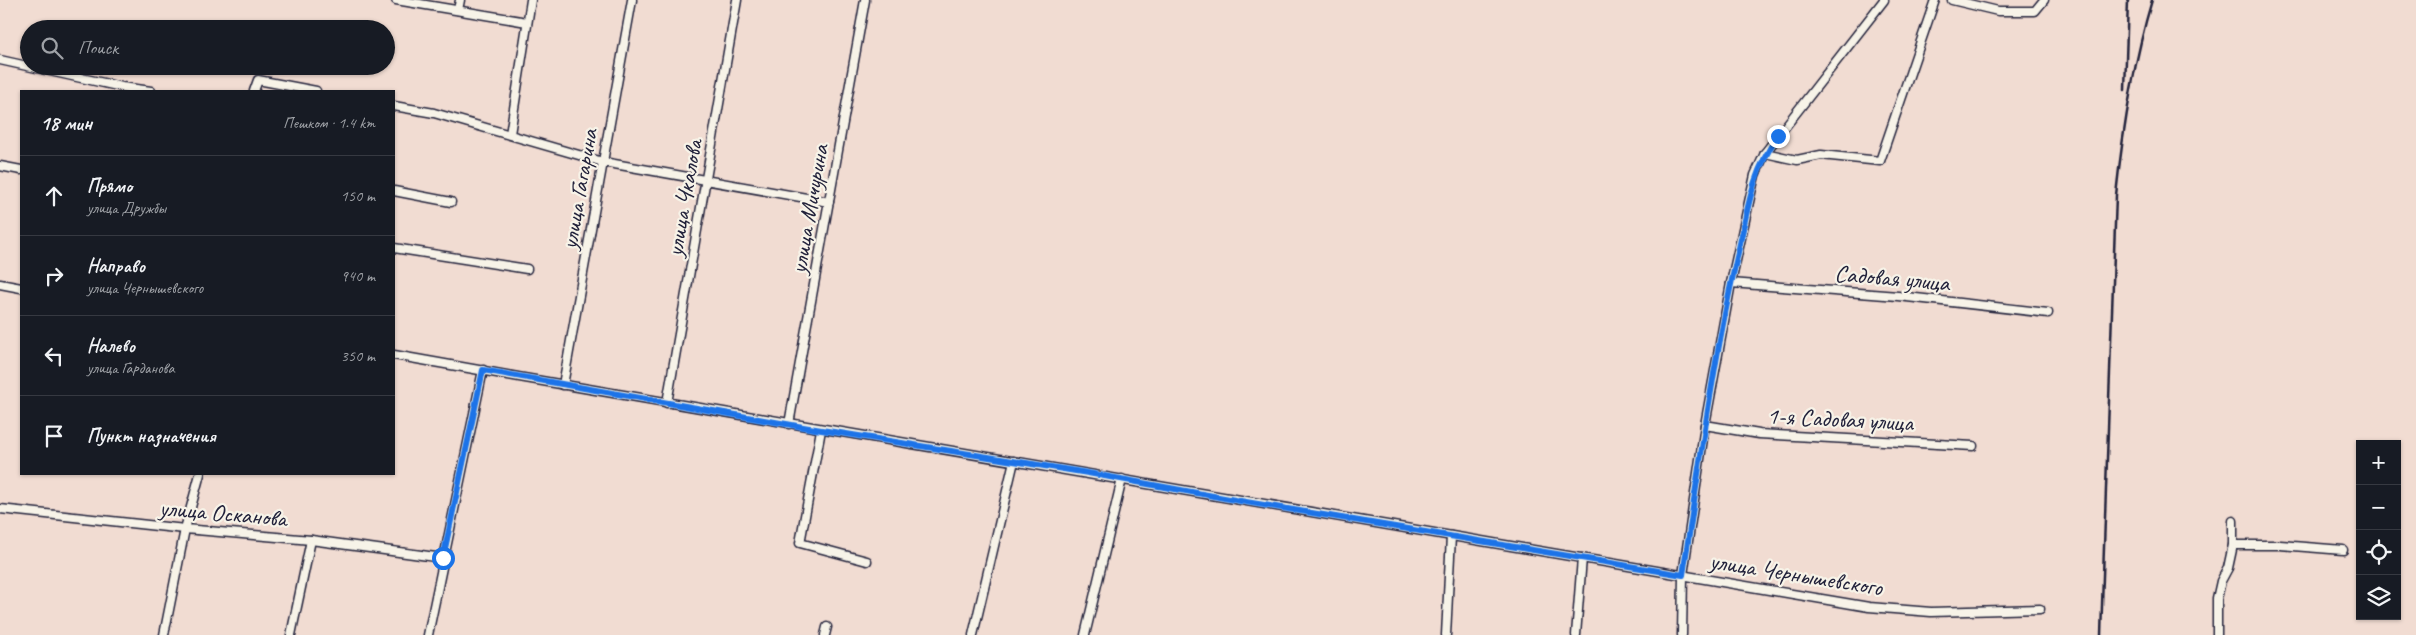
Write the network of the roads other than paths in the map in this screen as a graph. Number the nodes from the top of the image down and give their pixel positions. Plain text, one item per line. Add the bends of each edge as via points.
1 (396, 0) edge
2 (460, 0) edge
3 (531, 0) edge
4 (632, 0) edge
5 (737, 0) edge
6 (865, 0) edge
7 (1884, 0) edge
8 (1935, 0) edge
9 (1952, 0) edge
10 (2044, 0) edge
11 (458, 10) junction
12 (527, 22) junction
13 (0, 60) edge
14 (20, 64) edge
15 (68, 75) edge
16 (144, 90) edge
17 (254, 90) edge
18 (311, 90) edge
19 (395, 106) edge
20 (510, 134) junction
21 (1765, 154) junction
22 (603, 162) junction
23 (0, 166) edge
24 (20, 170) edge
25 (707, 179) junction
26 (395, 191) edge
27 (451, 202) dead end
28 (830, 202) junction
29 (395, 248) edge
30 (527, 269) dead end
31 (1731, 283) junction
32 (0, 284) edge
33 (20, 288) edge
34 (2048, 313) dead end
35 (395, 354) edge
36 (483, 370) junction
37 (563, 384) junction
38 (667, 403) junction
39 (789, 424) junction
40 (1705, 425) junction
41 (821, 430) junction
42 (1973, 446) dead end
43 (1014, 461) junction
44 (200, 475) edge
45 (1122, 479) junction
46 (0, 509) edge
47 (2233, 521) dead end
48 (186, 530) junction
49 (1451, 536) junction
50 (311, 540) junction
51 (2232, 545) junction
52 (2343, 550) dead end
53 (443, 558) junction
54 (1582, 558) junction
55 (867, 560) dead end
56 (1683, 575) junction
57 (2040, 609) dead end
58 (164, 635) edge
59 (291, 635) edge
60 (428, 635) edge
61 (973, 635) edge
62 (1085, 635) edge
63 (1446, 635) edge
64 (1576, 635) edge
65 (1682, 635) edge
66 (2217, 635) edge

1 - 11 street
2 - 11 street
3 - 12 street
4 - 22 street, улица Гагарина
5 - 25 street, улица Чкалова
6 - 28 street, улица Мичурина
7 - 21 street
8 - 21 street via 1880,161 1821,155 1797,160
9 - 10 street via 1998,11 2035,11
11 - 12 street
12 - 20 street
13 - 14 street
15 - 16 street
17 - 18 street via 258,80
19 - 20 street via 434,113
20 - 22 street
21 - 31 street via 1756,175
22 - 25 street
22 - 37 street, улица Гагарина
23 - 24 street
25 - 28 street
25 - 38 street, улица Чкалова
26 - 27 street
28 - 39 street, улица Мичурина
29 - 30 street
31 - 34 street, Садовая улица via 1898,296
31 - 40 street
32 - 33 street
35 - 36 street, улица Чернышевского
36 - 37 street, улица Чернышевского
36 - 53 street
37 - 38 street, улица Чернышевского
38 - 39 street, улица Чернышевского
39 - 41 street, улица Чернышевского
40 - 42 street, 1-я Садовая улица via 1759,434
40 - 56 street
41 - 43 street, улица Чернышевского
41 - 55 street via 800,543
43 - 45 street, улица Чернышевского
43 - 61 street
44 - 48 street
45 - 49 street, улица Чернышевского
45 - 62 street
46 - 48 street, улица Осканова
47 - 51 street
48 - 50 street, улица Осканова
48 - 58 street
49 - 54 street, улица Чернышевского
49 - 63 street
50 - 53 street, улица Осканова
50 - 59 street
51 - 52 street via 2280,544
51 - 66 street via 2217,599
53 - 60 street
54 - 56 street, улица Чернышевского
54 - 64 street
56 - 57 street, улица Чернышевского via 1878,608 1931,612
56 - 65 street

